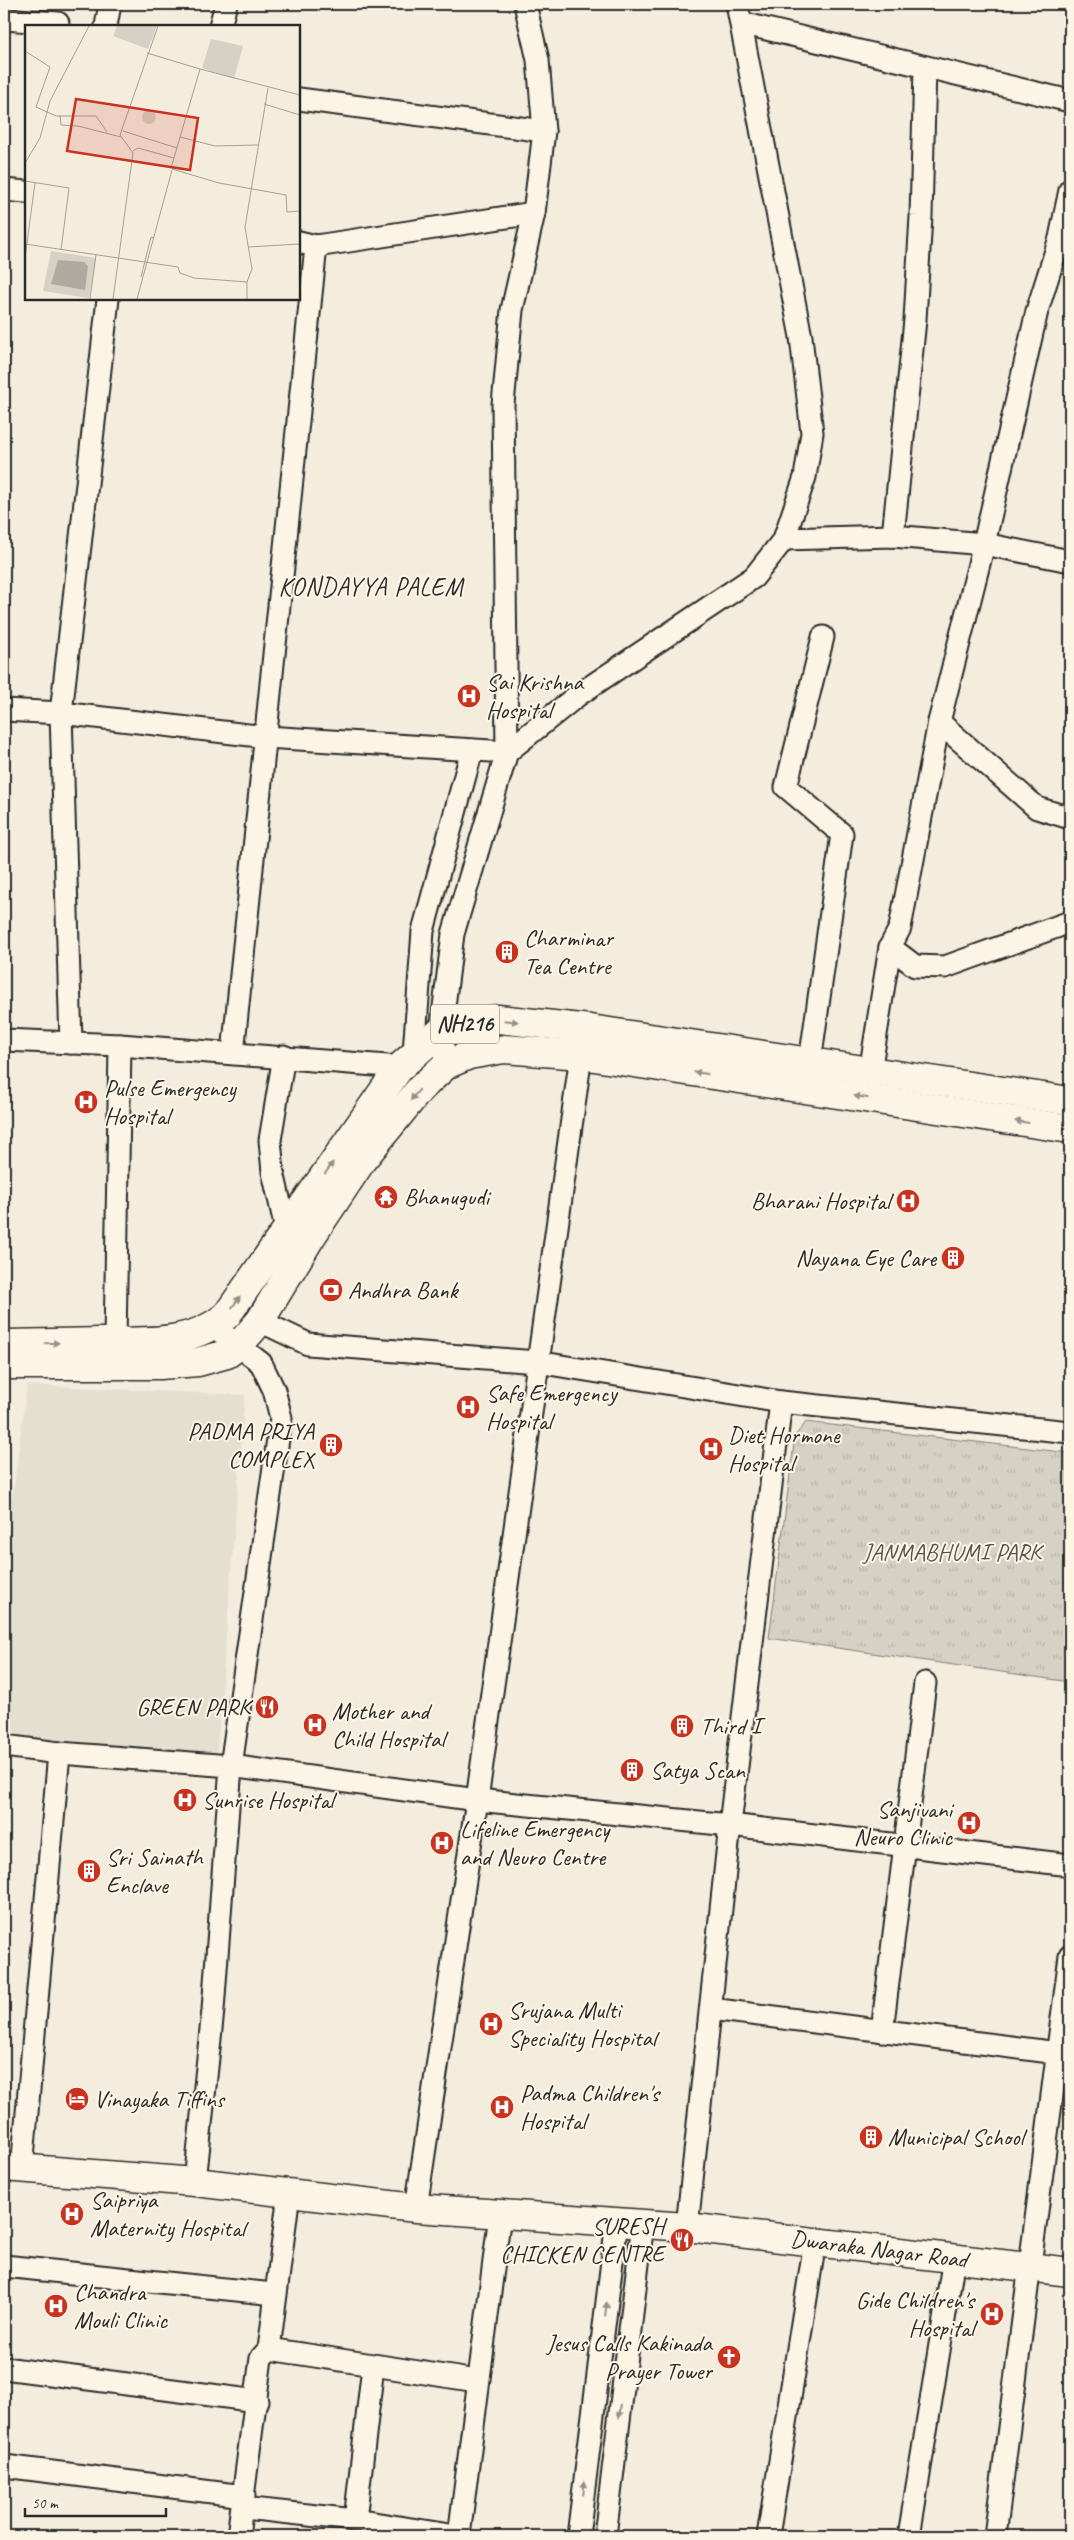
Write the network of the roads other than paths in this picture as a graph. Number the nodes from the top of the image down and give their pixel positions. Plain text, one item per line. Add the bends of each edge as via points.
1 (110, 4) edge
2 (226, 4) edge
3 (525, 4) edge
4 (739, 14) edge
5 (4, 19) edge
6 (58, 23) dead end
7 (106, 25) edge
8 (220, 25) edge
9 (925, 68) junction
10 (300, 99) edge
11 (1070, 101) edge
12 (544, 131) junction
13 (4, 190) edge
14 (1070, 190) edge
15 (25, 192) edge
16 (534, 213) junction
17 (307, 244) edge
18 (108, 300) edge
19 (894, 536) junction
20 (784, 539) junction
21 (984, 544) junction
22 (1070, 561) edge
23 (823, 637) dead end
24 (4, 710) edge
25 (61, 713) junction
26 (939, 722) junction
27 (266, 736) junction
28 (472, 750) junction
29 (507, 752) junction
30 (1070, 818) edge
31 (1070, 922) edge
32 (890, 947) junction
33 (441, 1031) junction
34 (4, 1040) edge
35 (72, 1043) junction
36 (120, 1045) junction
37 (233, 1053) junction
38 (581, 1055) junction
39 (284, 1056) junction
40 (407, 1060) junction
41 (810, 1062) junction
42 (446, 1065) junction
43 (870, 1072) junction
44 (1070, 1102) edge
45 (1070, 1129) edge
46 (286, 1229) junction
47 (260, 1321) junction
48 (214, 1327) junction
49 (115, 1342) junction
50 (4, 1344) edge
51 (239, 1345) junction
52 (537, 1362) junction
53 (4, 1365) edge
54 (782, 1402) junction
55 (1070, 1432) edge
56 (925, 1683) dead end
57 (4, 1746) edge
58 (59, 1753) junction
59 (231, 1766) junction
60 (477, 1800) junction
61 (730, 1825) junction
62 (904, 1845) junction
63 (1070, 1865) edge
64 (1070, 1956) edge
65 (711, 2009) junction
66 (882, 2031) junction
67 (1058, 2053) junction
68 (13, 2168) edge
69 (196, 2182) junction
70 (289, 2193) junction
71 (416, 2208) junction
72 (500, 2214) junction
73 (630, 2222) junction
74 (687, 2227) junction
75 (814, 2242) junction
76 (954, 2258) junction
77 (4, 2266) edge
78 (1032, 2267) junction
79 (1070, 2272) edge
80 (274, 2294) junction
81 (269, 2349) junction
82 (373, 2366) junction
83 (4, 2368) edge
84 (477, 2382) junction
85 (257, 2401) junction
86 (4, 2466) edge
87 (244, 2502) junction
88 (355, 2520) junction
89 (238, 2536) edge
90 (457, 2536) edge
91 (578, 2536) edge
92 (605, 2536) edge
93 (768, 2536) edge
94 (909, 2536) edge
95 (995, 2536) edge

1 - 7 street
2 - 8 street
3 - 12 street via 538,60
4 - 9 street
4 - 20 street via 801,337 812,433 805,477
5 - 6 street
9 - 11 street
9 - 19 street via 915,320
10 - 12 street
12 - 16 street
13 - 15 street
14 - 21 street via 1060,238 1037,311
16 - 17 street
16 - 29 street via 512,310 503,404
17 - 27 street
18 - 25 street
19 - 20 street
19 - 21 street
20 - 29 street via 754,577 578,695
21 - 22 street
21 - 26 street
23 - 41 street via 786,787 842,834
24 - 25 street
25 - 27 street
25 - 35 street
26 - 30 street via 1037,808
26 - 32 street via 900,928
27 - 28 street
27 - 37 street
28 - 29 street
28 - 40 street via 423,931
29 - 33 street via 453,934
31 - 32 street via 945,967 915,966
32 - 43 street
33 - 40 main road, NH216
33 -> 41 main road, NH216 via 498,1019 590,1029
33 - 42 street
34 - 35 street
35 - 36 street
36 - 37 street
36 - 49 street
37 - 39 street
38 - 42 main road, NH216 via 504,1049 469,1056
45 -> 38 main road, NH216
38 - 52 street
39 - 40 street
39 - 46 street via 270,1140 273,1172
46 -> 40 main road, NH216
41 - 43 main road, NH216
42 -> 47 main road, NH216 via 420,1089 363,1159 311,1236
43 - 44 main road, NH216
48 -> 46 main road, NH216 via 227,1315
47 - 51 main road, NH216
47 - 52 street via 308,1344
48 - 49 main road, NH216 via 157,1342
48 - 51 street
50 -> 49 main road, NH216
51 - 53 main road, NH216 via 227,1354 198,1362
51 - 59 street via 261,1363 274,1390 281,1418
52 - 54 street
52 - 60 street
54 - 55 street
54 - 61 street
56 - 62 street
57 - 58 street
58 - 59 street
58 - 68 street
59 - 60 street
59 - 69 street via 213,2010
60 - 61 street
60 - 71 street
61 - 62 street
61 - 65 street
62 - 63 street
62 - 66 street
64 - 67 street
65 - 66 street
65 - 74 street
66 - 67 street
67 - 78 street
68 - 69 main road, Dwaraka Nagar Road
69 - 70 main road, Dwaraka Nagar Road
70 - 71 main road, Dwaraka Nagar Road
70 - 80 street
71 - 72 main road, Dwaraka Nagar Road
72 - 73 main road, Dwaraka Nagar Road
72 - 84 street
73 - 74 main road, Dwaraka Nagar Road
91 -> 73 street
73 -> 92 street
74 - 75 main road, Dwaraka Nagar Road
75 - 76 main road, Dwaraka Nagar Road
75 - 93 street
76 - 78 main road, Dwaraka Nagar Road
76 - 94 street
77 - 80 street
78 - 79 main road, Dwaraka Nagar Road
78 - 95 street
80 - 81 street
81 - 82 street
81 - 85 street via 261,2358
82 - 84 street
82 - 88 street
83 - 85 street
84 - 90 street
85 - 87 street
86 - 87 street
87 - 88 street
87 - 89 street
88 - 90 street

